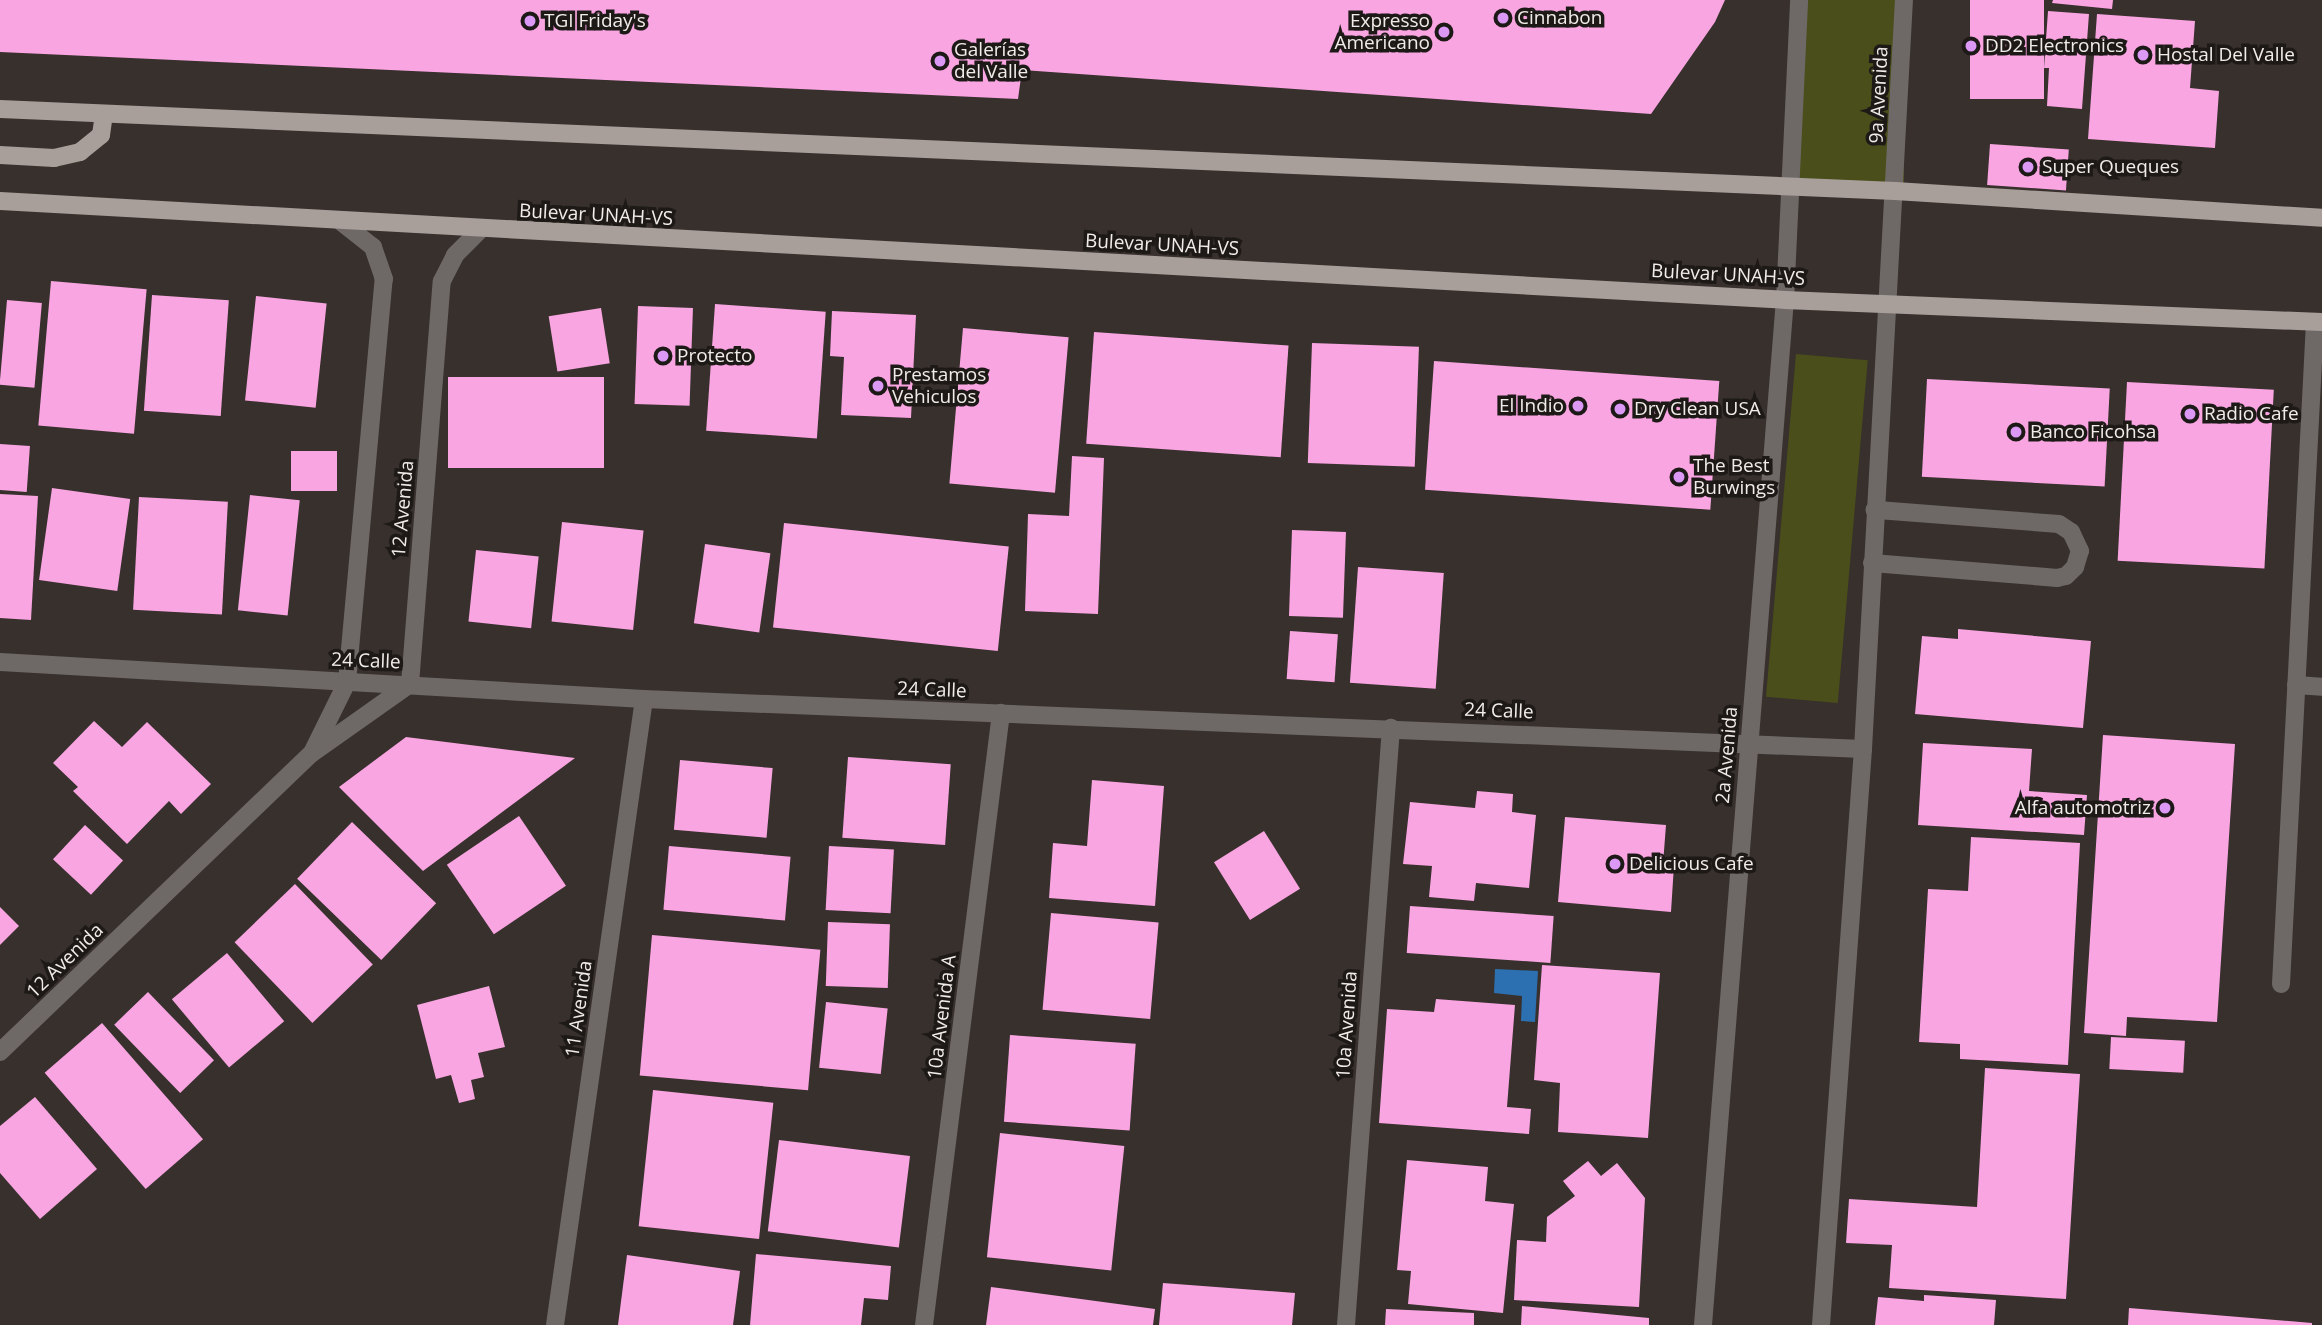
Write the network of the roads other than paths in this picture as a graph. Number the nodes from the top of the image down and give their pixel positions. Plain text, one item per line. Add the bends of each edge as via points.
1 (1799, 0) edge
2 (1905, 0) edge
3 (0, 109) edge
4 (104, 114) junction
5 (0, 155) edge
6 (1790, 187) junction
7 (1895, 191) junction
8 (0, 201) edge
9 (2322, 218) edge
10 (340, 221) junction
11 (480, 230) junction
12 (1785, 300) junction
13 (1887, 304) junction
14 (2319, 322) edge
15 (1875, 510) junction
16 (1872, 563) junction
17 (0, 663) edge
18 (347, 682) junction
19 (410, 684) junction
20 (2296, 685) junction
21 (2322, 687) edge
22 (644, 699) junction
23 (1001, 713) junction
24 (1391, 728) junction
25 (1749, 743) junction
26 (1863, 748) junction
27 (311, 754) junction
28 (2281, 984) dead end
29 (0, 1052) edge
30 (555, 1325) edge
31 (924, 1325) edge
32 (1346, 1325) edge
33 (1703, 1325) edge
34 (1821, 1325) edge

1 - 6 street
2 - 7 street, 9a Avenida
3 - 4 main road
4 - 5 main road via 101,135 80,152 54,158
4 - 6 main road
6 - 7 main road
6 - 12 street, 2a Avenida
7 - 9 main road
7 - 13 street
8 - 10 main road, Bulevar UNAH-VS
10 - 11 main road, Bulevar UNAH-VS
10 - 18 street, 12 Avenida via 373,247 384,279
11 - 12 main road, Bulevar UNAH-VS
11 - 19 street, 12 Avenida via 455,254 442,281
12 - 13 main road, Bulevar UNAH-VS
12 - 25 street, 2a Avenida
13 - 14 main road, Bulevar UNAH-VS
13 - 15 street
14 - 20 street
15 - 16 street
15 - 16 street via 2059,524 2071,532 2080,551 2075,567 2057,578
16 - 26 street
17 - 18 street, 24 Calle
18 - 19 street, 24 Calle
18 - 27 street, 12 Avenida
19 - 22 street, 24 Calle
19 - 27 street, 12 Avenida
20 - 21 street
20 - 28 street
22 - 23 street, 24 Calle
22 - 30 street, 11 Avenida
23 - 24 street, 24 Calle
23 - 31 street, 10a Avenida A
24 - 25 street, 24 Calle
24 - 32 street, 10a Avenida
25 - 26 street, 24 Calle
25 - 33 street, 2a Avenida
26 - 34 street
27 - 29 street, 12 Avenida

